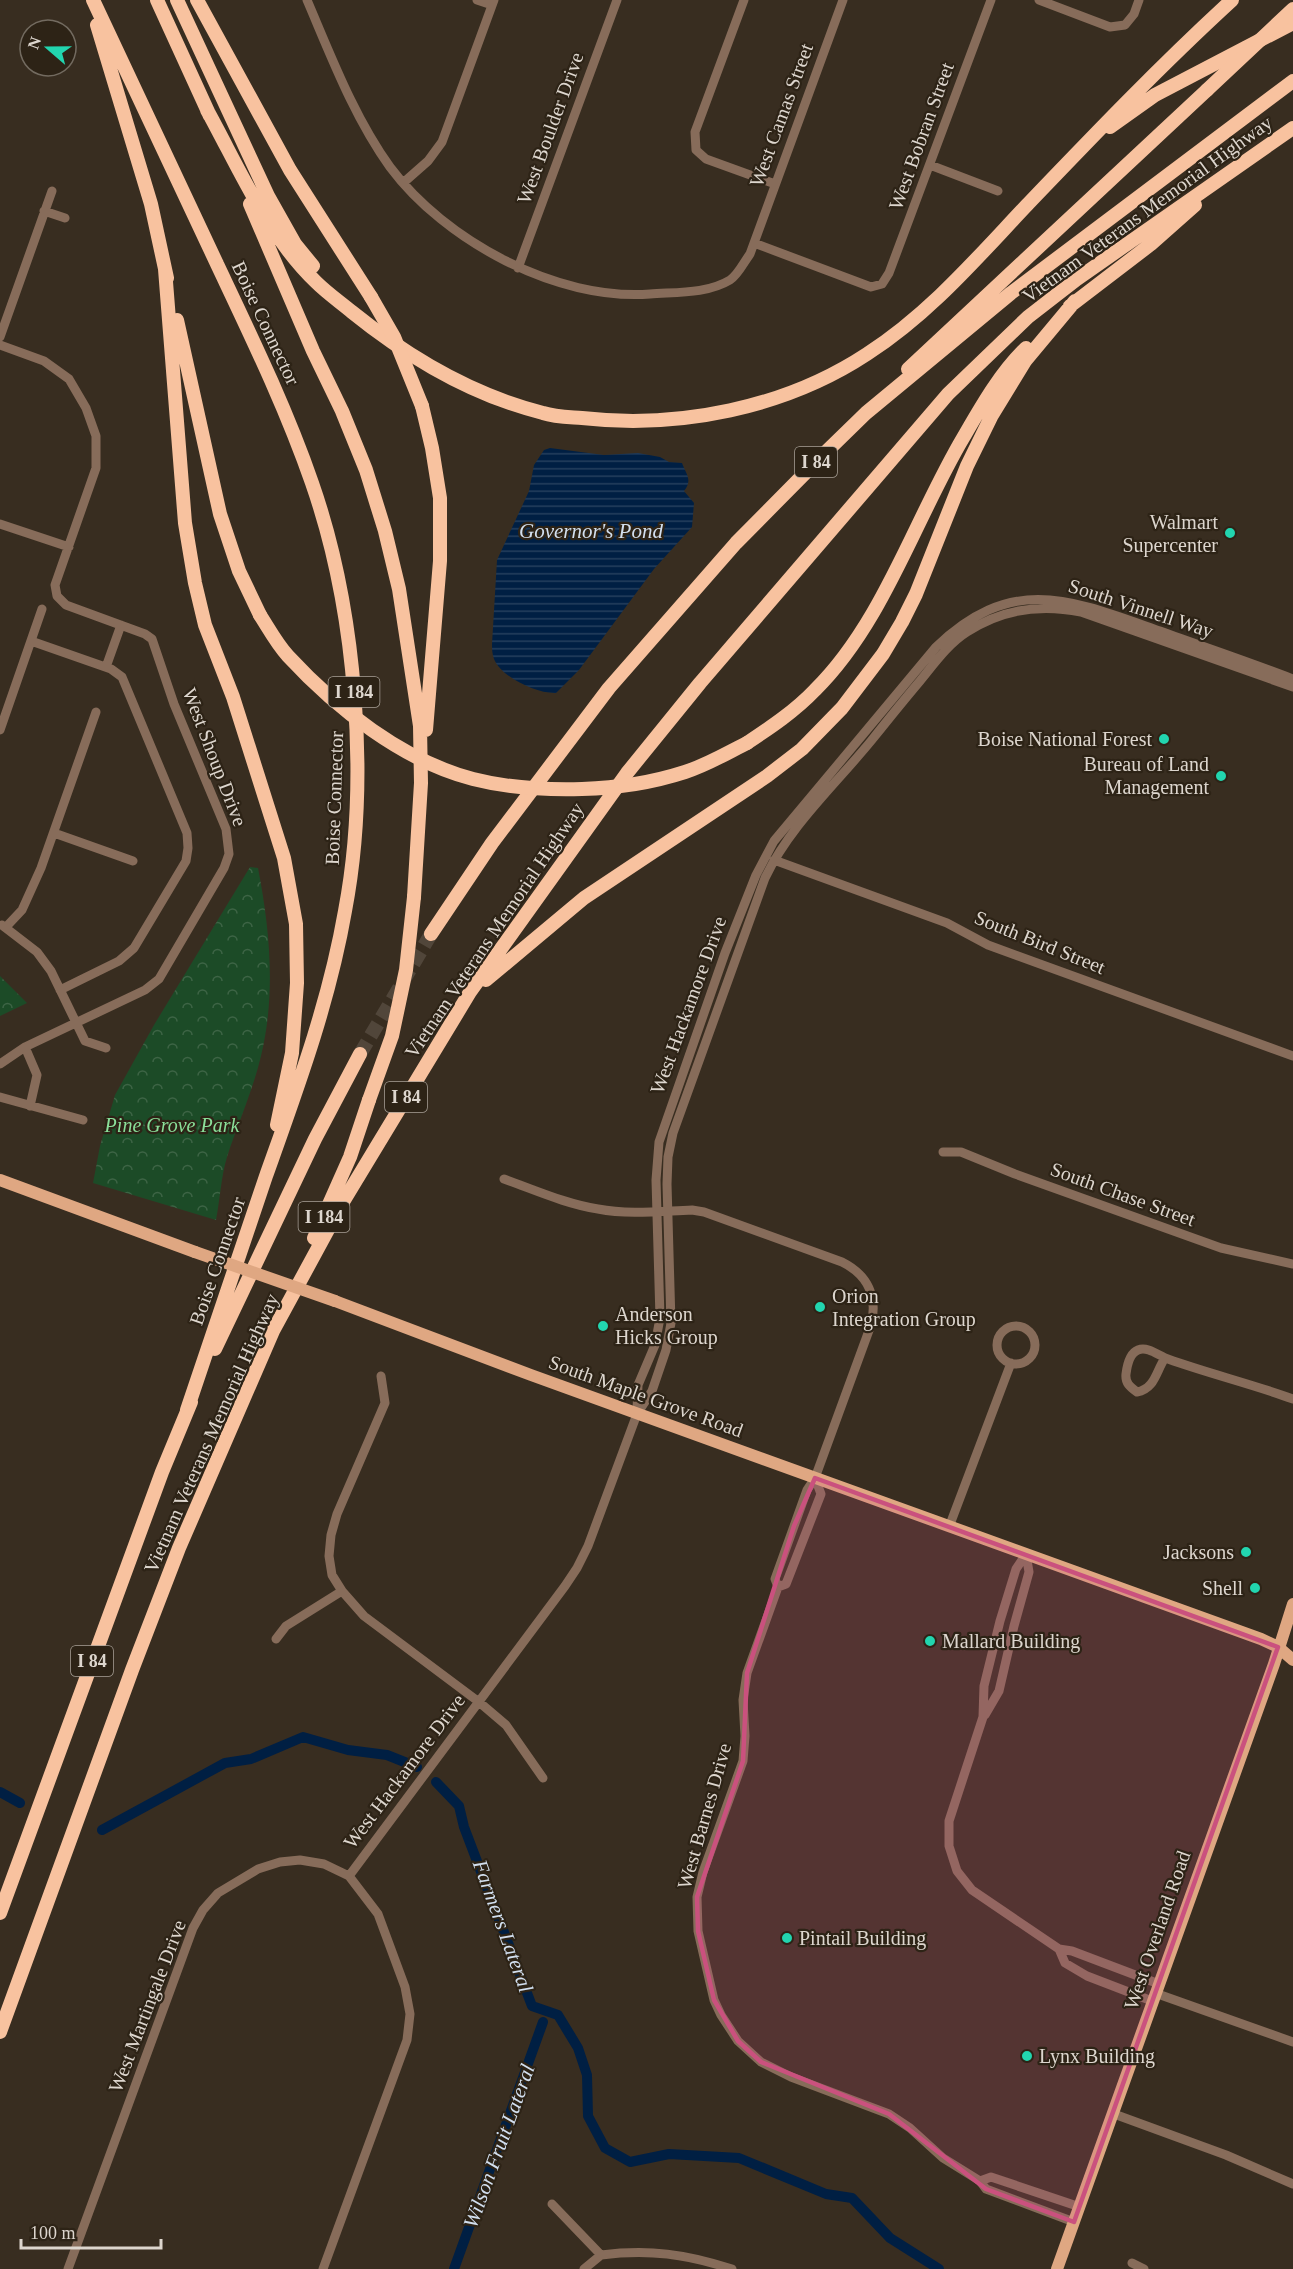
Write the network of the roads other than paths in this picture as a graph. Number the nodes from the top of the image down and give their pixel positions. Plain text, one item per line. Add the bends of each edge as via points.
1 (91, 0) edge
2 (157, 0) edge
3 (177, 0) edge
4 (197, 0) edge
5 (307, 0) edge
6 (477, 0) edge
7 (616, 0) edge
8 (744, 0) edge
9 (843, 0) edge
10 (991, 0) edge
11 (1039, 0) edge
12 (1139, 0) edge
13 (1232, 0) edge
14 (493, 3) edge
15 (1293, 9) edge
16 (1293, 23) edge
17 (1293, 81) edge
18 (207, 110) junction
19 (1293, 128) edge
20 (1081, 149) junction
21 (930, 165) junction
22 (1234, 170) junction
23 (403, 183) junction
24 (775, 184) junction
25 (52, 191) dead end
26 (998, 191) dead end
27 (44, 211) junction
28 (65, 218) dead end
29 (754, 243) junction
30 (518, 268) junction
31 (165, 269) junction
32 (1075, 301) junction
33 (368, 324) junction
34 (0, 337) edge
35 (0, 345) edge
36 (866, 413) junction
37 (0, 524) edge
38 (69, 547) junction
39 (42, 609) dead end
40 (121, 625) junction
41 (1144, 630) junction
42 (31, 641) junction
43 (106, 667) junction
44 (925, 667) joint
45 (1293, 679) edge
46 (1293, 687) edge
47 (96, 712) dead end
48 (0, 730) edge
49 (844, 767) junction
50 (421, 783) junction
51 (54, 833) junction
52 (774, 860) junction
53 (133, 861) dead end
54 (3, 926) edge
55 (432, 934) tunnel mouth
56 (60, 990) junction
57 (470, 992) junction
58 (74, 1022) junction
59 (25, 1047) junction
60 (106, 1048) dead end
61 (360, 1054) tunnel mouth
62 (1293, 1056) edge
63 (0, 1064) edge
64 (0, 1097) edge
65 (30, 1106) junction
66 (83, 1120) dead end
67 (943, 1152) dead end
68 (266, 1177) junction
69 (504, 1179) dead end
70 (0, 1180) edge
71 (668, 1211) junction
72 (657, 1212) junction
73 (1293, 1264) edge
74 (273, 1331) junction
75 (1165, 1358) junction
76 (1011, 1363) junction
77 (381, 1376) dead end
78 (1293, 1399) edge
79 (187, 1410) junction
80 (637, 1414) junction
81 (815, 1478) junction
82 (949, 1527) junction
83 (1026, 1554) junction
84 (778, 1587) junction
85 (342, 1591) junction
86 (1293, 1604) edge
87 (276, 1639) dead end
88 (1293, 1646) edge
89 (1278, 1647) junction
90 (1293, 1660) edge
91 (479, 1702) junction
92 (983, 1717) junction
93 (543, 1778) dead end
94 (349, 1876) junction
95 (0, 1913) edge
96 (1059, 1949) junction
97 (1156, 1993) junction
98 (0, 2032) edge
99 (1293, 2042) edge
100 (1114, 2114) junction
101 (980, 2181) junction
102 (1293, 2184) edge
103 (552, 2204) dead end
104 (1080, 2207) junction
105 (1074, 2222) junction
106 (601, 2255) junction
107 (1132, 2263) dead end
108 (68, 2269) edge
109 (323, 2269) edge
110 (584, 2269) edge
111 (732, 2269) edge
112 (1057, 2269) edge
113 (1144, 2269) edge

1 - 31 highway via 151,204
1 - 68 highway, Boise Connector / I 184 via 275,386 313,484 340,591 356,714 354,845 346,910 313,1042
2 - 18 highway, Boise Connector / I 184
3 - 33 highway via 295,244
4 - 50 highway, bridge via 290,170 394,337 422,406 440,498 440,561
5 - 23 street, West Camas Street via 356,109
6 - 14 street
7 - 30 street, West Boulder Drive
8 - 24 street via 695,132 696,150 706,159
9 - 24 street, West Camas Street
10 - 21 street, West Bobran Street
11 - 12 street via 1110,27 1125,25
13 - 20 highway via 1164,62
14 - 23 street via 442,142 428,162
15 - 36 highway, bridge via 923,352
16 - 20 highway via 1155,95
17 - 36 highway, Vietnam Veterans Memorial Highway / I 84 via 1011,292
18 - 33 highway via 284,246 316,282
18 - 50 highway, Boise Connector / I 184 via 366,470 385,531 406,626 420,726
19 - 22 highway, Vietnam Veterans Memorial Highway / I 84
20 - 33 highway via 928,309 866,355 804,388 741,409 676,419 622,421 545,414 482,393 442,374
21 - 26 street
21 - 29 street, West Bobran Street via 882,284 871,287
22 - 32 highway via 1151,244
22 - 57 highway, Vietnam Veterans Memorial Highway / I 84 via 1028,317 948,394 627,773
23 - 30 street, West Camas Street via 450,228
24 - 29 street, West Camas Street
25 - 27 street
27 - 28 street
27 - 34 street
29 - 30 street, West Camas Street via 732,279 702,290 637,295 573,287
31 - 32 highway, bridge via 220,514 239,571 260,615 287,655 350,714 431,764 471,778 516,787 557,789 632,785 685,772 747,743 786,717 816,689 862,632 982,404 1018,356
31 - 68 highway via 185,523 195,583 284,858 296,924 292,1053
32 - 57 highway via 1025,361 992,415 902,622 842,708 793,756 584,898
35 - 38 street via 44,361 69,378 87,408 96,436 96,468
36 - 55 highway, Vietnam Veterans Memorial Highway / I 84 via 736,543 609,688 492,843
37 - 38 street
38 - 40 street via 55,585 57,596 66,605
39 - 42 street
40 - 43 street
40 - 58 street, West Shoup Drive via 152,639 174,704 226,829 229,854 159,979 145,990
41 - 44 street, South Vinnell Way via 1072,610 1020,610 965,633
41 - 45 street, South Vinnell Way
41 - 46 street, South Vinnell Way
42 - 43 street
42 - 48 street
43 - 56 street via 122,677 187,833 188,848 186,861 134,948 118,961
44 - 49 street, West Hackamore Drive
47 - 51 street
49 - 52 street, West Hackamore Drive
49 - 72 street, West Hackamore Drive via 774,841 756,875 664,1123 656,1159
50 - 74 highway, Boise Connector / I 184, bridge via 406,970 394,1025 350,1157
51 - 53 street
51 - 54 street via 22,910
52 - 62 street, South Bird Street via 947,923 988,945
52 - 71 street, West Hackamore Drive via 673,1133 668,1157
54 - 56 street via 37,952
56 - 58 street
57 - 74 highway, Vietnam Veterans Memorial Highway / I 84 via 343,1202
58 - 59 street, West Shoup Drive
58 - 60 street via 85,1041
59 - 63 street, West Shoup Drive
59 - 65 street via 37,1075
61 - 79 highway, Vietnam Veterans Memorial Highway / I 84 via 315,1139
64 - 65 street
65 - 66 street
67 - 73 street, South Chase Street via 961,1152 1203,1242
68 - 79 highway, Boise Connector / I 184
69 - 72 street via 590,1208
70 - 80 main road, South Maple Grove Road, bridge
71 - 72 street
71 - 80 street, West Hackamore Drive via 670,1335 652,1391
71 - 81 street via 704,1212 842,1262 867,1283 874,1304 871,1326
72 - 80 street, West Hackamore Drive via 660,1318 638,1385
74 - 98 highway, Vietnam Veterans Memorial Highway / I 84 via 175,1559
75 - 75 street via 1148,1349 1138,1350 1132,1355 1126,1373 1130,1387 1137,1392 1146,1390
75 - 78 street
76 - 76 street via 1029,1358 1034,1347 1031,1334 1021,1327 1004,1330 998,1340 998,1352
76 - 82 street
77 - 85 street via 385,1403 331,1534 332,1575
79 - 95 highway, Vietnam Veterans Memorial Highway / I 84
80 - 81 main road, South Maple Grove Road
80 - 91 street, West Hackamore Drive via 577,1568
81 - 82 main road, South Maple Grove Road
81 - 84 street, West Barnes Drive via 807,1490 775,1579
81 - 84 street, West Barnes Drive via 821,1494 786,1584
82 - 83 main road, South Maple Grove Road
83 - 89 main road, South Maple Grove Road
83 - 92 street via 1016,1569 1000,1621 984,1686
83 - 92 street via 1029,1572 999,1691
84 - 101 street, West Barnes Drive via 747,1673 743,1761 703,1872 698,1897 698,1931 714,2001 729,2028 761,2062 889,2114 943,2158
85 - 87 street via 286,1626
85 - 91 street via 364,1616
86 - 89 main road, West Overland Road
88 - 89 main road, South Maple Grove Road
89 - 90 main road, South Maple Grove Road
89 - 97 main road, West Overland Road
91 - 93 street via 506,1725
91 - 94 street, West Hackamore Drive
92 - 96 street via 949,1821 949,1848 957,1871 972,1890
94 - 108 street, West Martingale Drive via 324,1864 279,1862 233,1882 203,1910
94 - 109 street, West Hackamore Drive via 378,1914 405,1987 410,2014 407,2040
96 - 97 street via 1072,1951
96 - 97 street via 1065,1963 1087,1976
97 - 99 street
97 - 100 main road, West Overland Road
100 - 102 street
100 - 104 main road, West Overland Road
101 - 104 street via 991,2177
101 - 105 street, West Barnes Drive via 986,2189
103 - 106 street
104 - 105 main road, West Overland Road
105 - 112 main road, West Overland Road
106 - 110 street
106 - 111 street via 632,2251 673,2253
107 - 113 street

